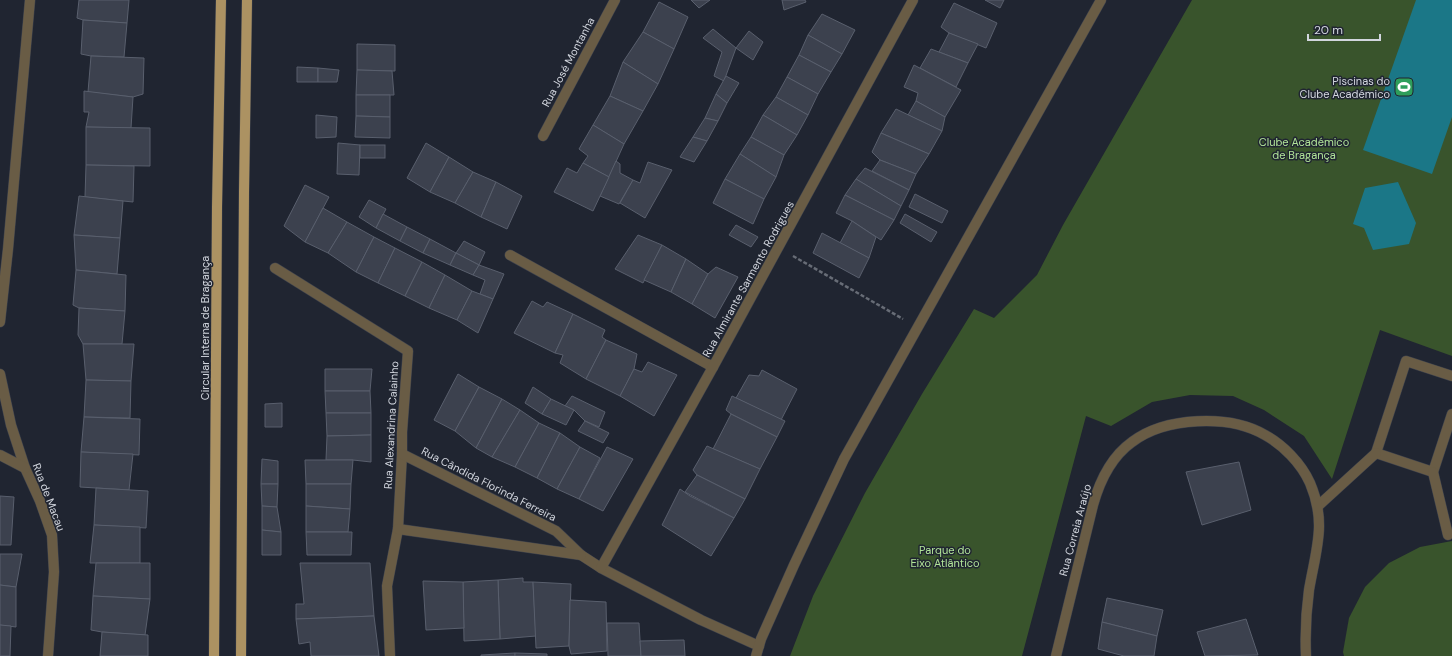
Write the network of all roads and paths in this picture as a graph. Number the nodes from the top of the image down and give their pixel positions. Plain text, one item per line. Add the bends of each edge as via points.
1 (30, 0) edge
2 (221, 0) edge
3 (247, 0) edge
4 (615, 0) edge
5 (913, 0) edge
6 (1101, 0) edge
7 (543, 136) dead end
8 (778, 248) junction
9 (510, 255) dead end
10 (275, 268) dead end
11 (0, 322) edge
12 (918, 328) junction
13 (713, 367) junction
14 (0, 374) edge
15 (1452, 376) edge
16 (1452, 414) edge
17 (1376, 453) junction
18 (402, 454) junction
19 (0, 455) edge
20 (25, 468) junction
21 (1433, 472) junction
22 (1318, 506) junction
23 (398, 529) junction
24 (1448, 536) dead end
25 (581, 555) junction
26 (601, 568) junction
27 (757, 651) edge
28 (48, 656) edge
29 (214, 656) edge
30 (241, 656) edge
31 (390, 656) edge
32 (1056, 656) edge
33 (1306, 656) edge

1 - 11 street
2 - 29 main road, Circular Interna de Bragança
3 - 30 main road
4 - 7 street, Rua José Montanha
5 - 8 street, Rua Almirante Sarmento Rodrigues
6 - 12 street
8 - 12 path
8 - 13 street, Rua Almirante Sarmento Rodrigues
9 - 13 street
10 - 18 street, Rua Alexandrina Calainho via 408,351
12 - 27 street via 844,459
13 - 26 street, Rua Almirante Sarmento Rodrigues
14 - 20 street, Rua de Macau via 11,425
15 - 17 street via 1406,361
16 - 21 street
17 - 21 street
17 - 22 street
18 - 23 street, Rua Alexandrina Calainho
18 - 25 street, Rua Cândida Florinda Ferreira via 556,531
19 - 20 street
20 - 28 street, Rua de Macau via 52,535 54,572
21 - 24 street
22 - 32 street, Rua Correia Araújo via 1309,481 1297,463 1283,447 1264,434 1242,426 1194,420 1150,431 1132,442 1115,458 1101,480
22 - 33 street, Rua Correia Araújo via 1319,537 1306,611
23 - 25 street, Rua Cândida Florinda Ferreira
23 - 31 street, Rua Alexandrina Calainho via 387,586
25 - 26 street, Rua Cândida Florinda Ferreira
26 - 27 street, Rua Cândida Florinda Ferreira

